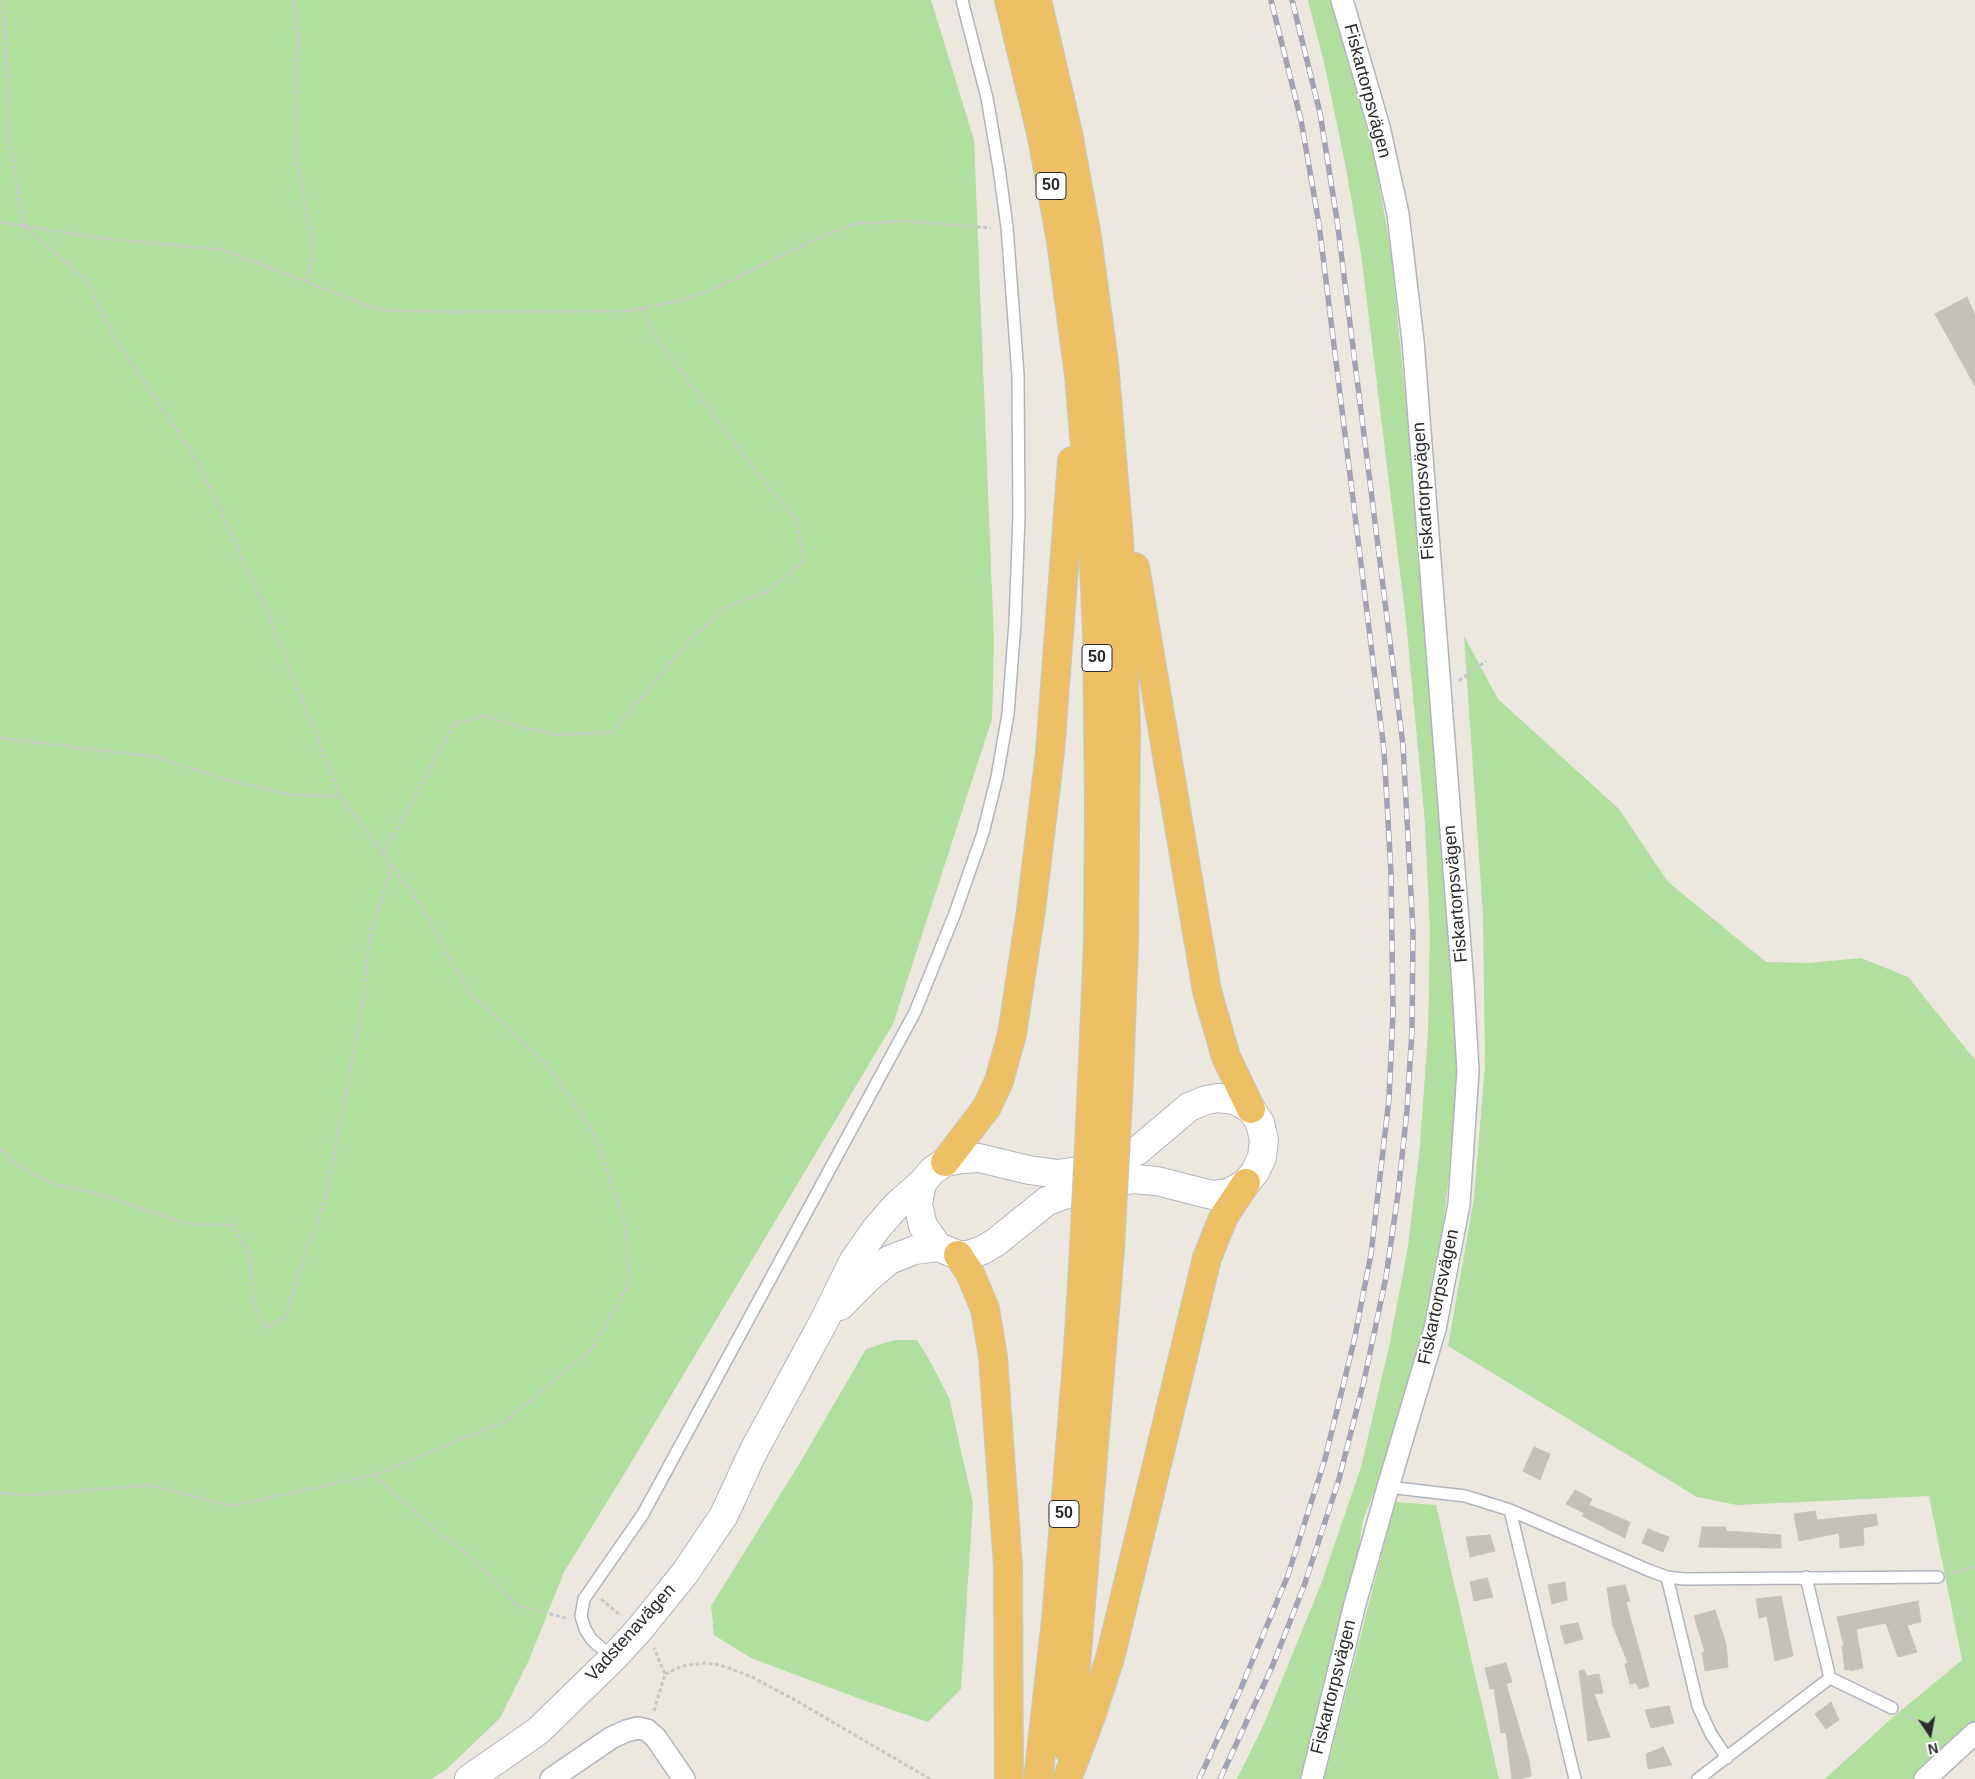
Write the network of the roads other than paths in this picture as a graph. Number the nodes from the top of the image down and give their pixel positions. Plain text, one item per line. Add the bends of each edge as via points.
1 (962, 0) edge
2 (1009, 0) edge
3 (1037, 0) edge
4 (1342, 0) edge
5 (1079, 375) junction
6 (1111, 437) junction
7 (1251, 1109) junction
8 (945, 1162) junction
9 (922, 1183) junction
10 (1246, 1183) junction
11 (1097, 1249) junction
12 (948, 1251) junction
13 (824, 1323) junction
14 (1388, 1487) junction
15 (1510, 1510) junction
16 (1667, 1577) junction
17 (1938, 1577) road end
18 (1806, 1578) junction
19 (606, 1652) junction
20 (1830, 1678) junction
21 (1892, 1708) road end
22 (1969, 1739) edge
23 (1727, 1758) junction
24 (468, 1779) edge
25 (550, 1779) edge
26 (684, 1779) edge
27 (1009, 1779) edge
28 (1038, 1779) edge
29 (1066, 1779) edge
30 (1312, 1779) edge
31 (1575, 1779) edge
32 (1698, 1779) edge
33 (1924, 1779) edge

1 - 19 lane via 987,98 1007,227 1018,375 1016,623 1008,714 998,777 983,833 955,913 915,1012 643,1514 586,1594 581,1616 585,1629
2 - 5 highway, 50 via 1043,147
3 - 6 highway, 50 via 1068,133 1087,237
4 - 14 street, Fiskartorpsvägen via 1378,127 1398,214 1413,342 1468,1071 1459,1204 1437,1321
5 - 8 highway via 1050,752 1012,1034 999,1081 987,1107
5 - 11 highway, 50, bridge via 1093,543 1099,730 1098,942 1092,1083
6 - 7 highway via 1207,991 1226,1057
6 - 11 highway, 50, bridge via 1120,549 1126,730 1124,942 1118,1080
7 - 8 main road via 1235,1100 1206,1100 1189,1107 1137,1151 1118,1162 1091,1169 1058,1174 979,1158
7 - 10 main road via 1260,1123 1264,1140 1262,1158
8 - 9 main road, Vadstenavägen
9 - 12 main road via 918,1204 923,1226
9 - 13 main road, Vadstenavägen via 876,1229 853,1262
10 - 12 main road, Vadstenavägen via 1229,1193 1212,1194 1133,1179 1090,1186 1047,1201 983,1250 968,1255
10 - 29 highway via 1216,1231 1207,1258 1110,1658
11 - 28 highway, 50 via 1078,1350 1056,1620
11 - 29 highway, 50 via 1081,1619
12 - 13 main road, Vadstenavägen via 915,1250 889,1260
12 - 27 highway via 970,1274 985,1309 990,1331 1008,1566
13 - 19 main road, Vadstenavägen via 753,1452 724,1515 685,1573 638,1630
14 - 15 lane via 1465,1496
14 - 30 street, Fiskartorpsvägen
15 - 16 lane
15 - 31 lane
16 - 18 lane
16 - 23 lane via 1698,1706
17 - 18 lane
18 - 20 lane
19 - 24 main road, Vadstenavägen via 538,1731
20 - 21 lane
20 - 23 lane
22 - 33 street
23 - 32 lane
25 - 26 street via 611,1738 638,1728 647,1730 656,1738

